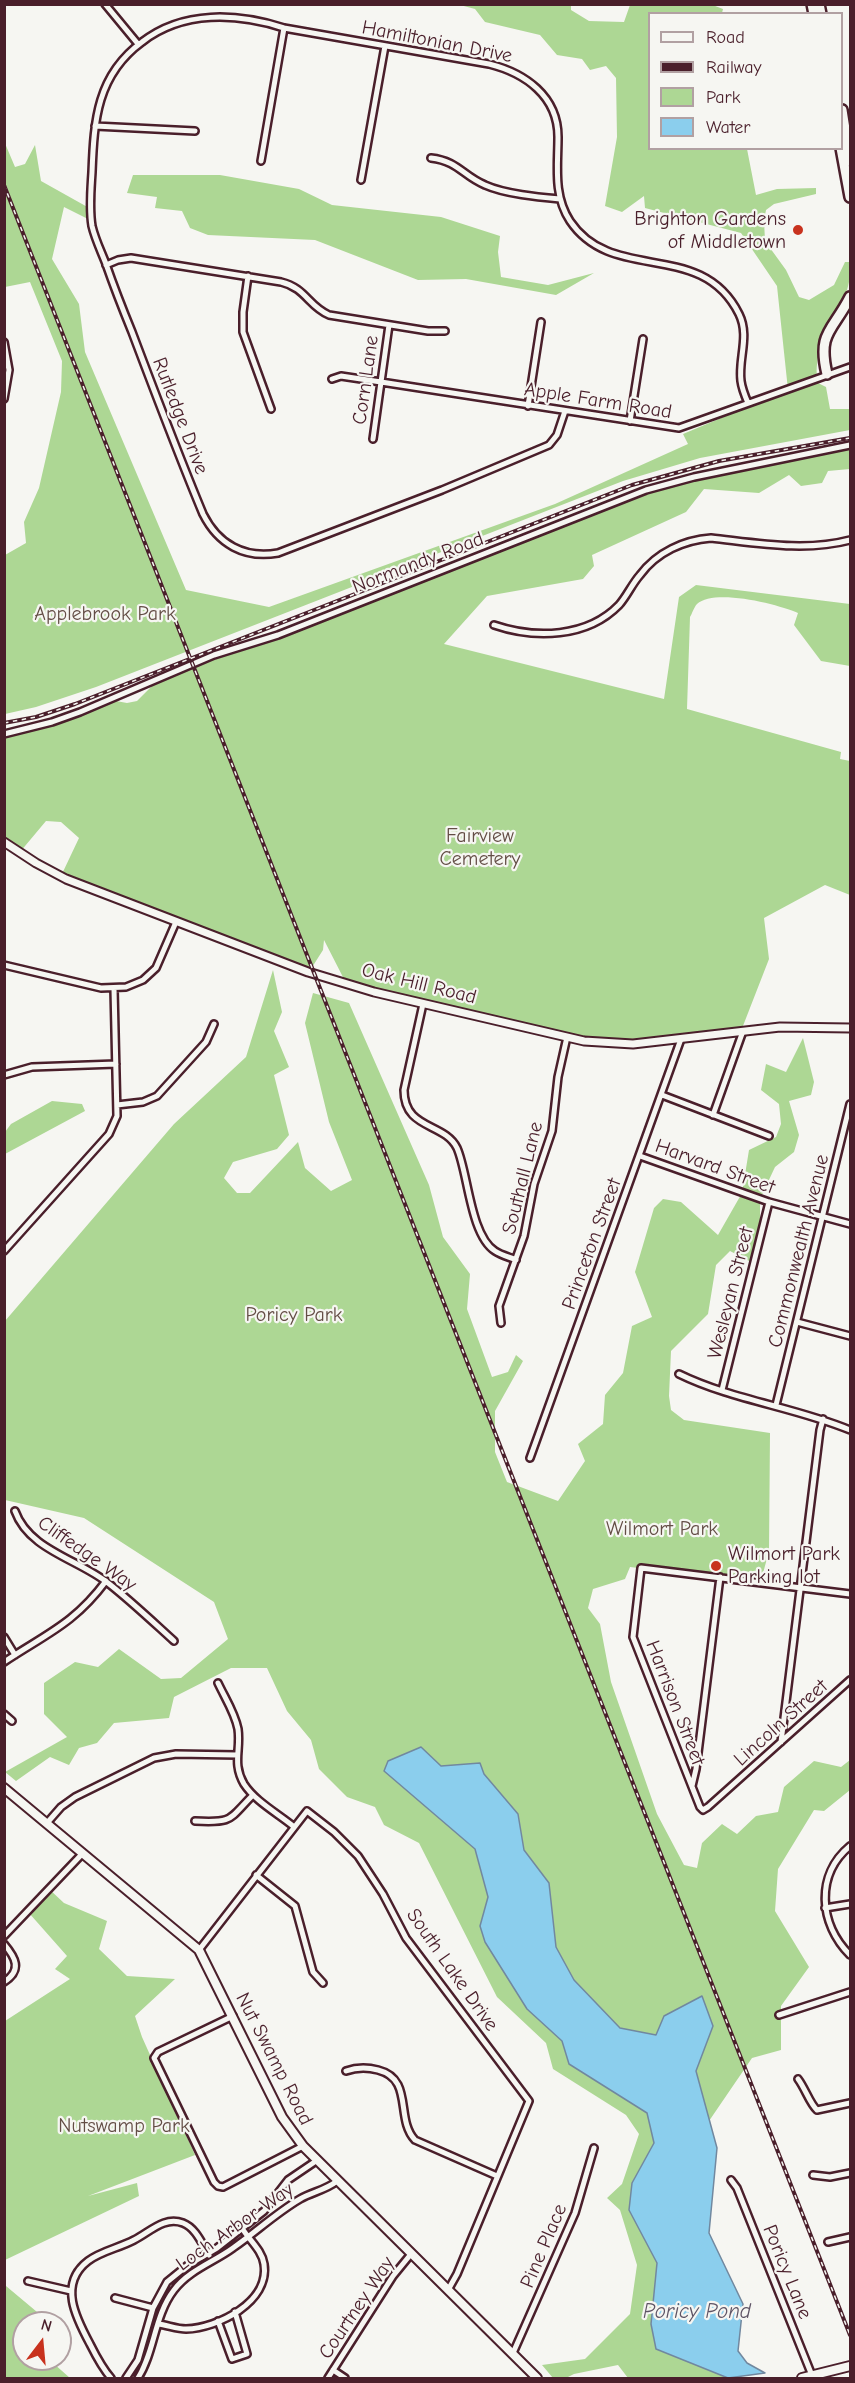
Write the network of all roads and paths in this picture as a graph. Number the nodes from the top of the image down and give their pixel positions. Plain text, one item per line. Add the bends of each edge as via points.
1 (105, 4) edge
2 (284, 28) junction
3 (138, 44) junction
4 (386, 46) junction
5 (843, 116) edge
6 (95, 126) junction
7 (195, 131) dead end
8 (841, 150) edge
9 (431, 158) dead end
10 (261, 161) dead end
11 (850, 161) edge
12 (362, 180) dead end
13 (850, 197) edge
14 (560, 199) junction
15 (106, 265) junction
16 (248, 276) junction
17 (850, 297) edge
18 (541, 322) dead end
19 (389, 326) junction
20 (445, 331) dead end
21 (643, 339) dead end
22 (4, 342) edge
23 (850, 367) edge
24 (827, 374) junction
25 (332, 379) dead end
26 (381, 382) junction
27 (4, 399) edge
28 (748, 403) junction
29 (528, 406) junction
30 (271, 409) dead end
31 (566, 411) junction
32 (630, 422) junction
33 (373, 439) dead end
34 (850, 445) edge
35 (850, 540) edge
36 (494, 625) dead end
37 (4, 734) edge
38 (4, 842) edge
39 (176, 922) junction
40 (4, 965) edge
41 (114, 988) junction
42 (423, 1004) junction
43 (214, 1024) dead end
44 (850, 1028) edge
45 (743, 1031) junction
46 (567, 1037) junction
47 (681, 1039) junction
48 (116, 1064) junction
49 (4, 1075) edge
50 (662, 1095) junction
51 (850, 1104) edge
52 (117, 1105) junction
53 (713, 1115) junction
54 (848, 1129) edge
55 (769, 1136) dead end
56 (640, 1156) junction
57 (769, 1203) junction
58 (822, 1217) junction
59 (850, 1224) edge
60 (4, 1251) edge
61 (516, 1260) junction
62 (797, 1322) junction
63 (501, 1323) dead end
64 (850, 1336) edge
65 (679, 1374) dead end
66 (722, 1390) junction
67 (776, 1405) junction
68 (823, 1419) junction
69 (850, 1430) edge
70 (530, 1458) dead end
71 (15, 1511) dead end
72 (720, 1577) junction
73 (106, 1581) junction
74 (800, 1588) junction
75 (850, 1594) edge
76 (4, 1637) edge
77 (174, 1641) dead end
78 (15, 1655) junction
79 (4, 1662) edge
80 (850, 1680) edge
81 (218, 1683) dead end
82 (4, 1713) edge
83 (12, 1721) dead end
84 (781, 1742) junction
85 (237, 1755) junction
86 (692, 1786) junction
87 (4, 1788) edge
88 (253, 1795) junction
89 (703, 1810) joint
90 (195, 1821) dead end
91 (47, 1823) junction
92 (293, 1826) junction
93 (850, 1846) edge
94 (82, 1853) junction
95 (256, 1875) junction
96 (850, 1904) edge
97 (825, 1908) junction
98 (4, 1936) edge
99 (4, 1944) edge
100 (199, 1950) junction
101 (850, 1954) edge
102 (4, 1982) edge
103 (323, 1983) dead end
104 (850, 1992) edge
105 (779, 2015) dead end
106 (233, 2016) junction
107 (346, 2071) dead end
108 (798, 2079) dead end
109 (850, 2103) edge
110 (303, 2146) junction
111 (594, 2148) dead end
112 (316, 2161) junction
113 (850, 2173) edge
114 (813, 2175) dead end
115 (496, 2176) junction
116 (731, 2180) dead end
117 (337, 2181) junction
118 (270, 2205) junction
119 (277, 2214) junction
120 (242, 2228) junction
121 (248, 2237) junction
122 (850, 2237) edge
123 (828, 2242) dead end
124 (208, 2253) junction
125 (411, 2254) junction
126 (193, 2262) junction
127 (212, 2262) junction
128 (196, 2270) junction
129 (28, 2280) dead end
130 (448, 2290) junction
131 (71, 2291) junction
132 (115, 2298) dead end
133 (153, 2308) junction
134 (235, 2312) junction
135 (218, 2321) junction
136 (158, 2324) junction
137 (145, 2337) junction
138 (154, 2340) junction
139 (513, 2353) junction
140 (850, 2366) edge
141 (333, 2370) junction
142 (128, 2376) edge
143 (812, 2377) edge
144 (111, 2379) edge
145 (137, 2379) edge
146 (327, 2379) edge
147 (345, 2379) edge
148 (537, 2379) edge
149 (802, 2379) edge

1 - 3 street
2 - 3 street, Hamiltonian Drive via 203,16 166,26
2 - 4 street, Hamiltonian Drive
2 - 10 street
3 - 6 street, Hamiltonian Drive via 106,83
4 - 12 street
4 - 14 street, Hamiltonian Drive via 500,67 532,83 548,102 556,123
5 - 11 highway
6 - 7 street
6 - 15 street, Hamiltonian Drive via 91,215
8 - 13 highway
9 - 14 street via 456,165 489,187
14 - 28 street, Hamiltonian Drive via 572,224 596,246 623,256 691,270 726,292 740,317 744,342 741,382
15 - 16 street via 131,258
15 - 31 street, Rutledge Drive via 203,514 217,535 243,552 264,555 284,551 539,450 555,438
16 - 19 street via 294,286 329,315
16 - 30 street via 243,332
17 - 24 highway via 823,343
18 - 29 street
19 - 20 street
19 - 26 street, Corn Lane
21 - 32 street
22 - 27 street via 9,370
23 - 24 street, Apple Farm Road
24 - 28 street, Apple Farm Road
25 - 26 street, Apple Farm Road via 341,376
26 - 29 street, Apple Farm Road
26 - 33 street, Corn Lane
28 - 32 street, Apple Farm Road via 684,428
29 - 31 street, Apple Farm Road
31 - 32 street, Apple Farm Road
34 - 37 street, Normandy Road via 646,490 278,634 214,655 80,712
35 - 36 street via 806,546 696,539 654,560 620,604 592,624 556,633 517,632
38 - 39 street, Oak Hill Road via 58,875
39 - 41 street via 162,957 149,976 135,984
39 - 42 street, Oak Hill Road via 275,961
40 - 41 street
41 - 48 street
42 - 46 street, Oak Hill Road
42 - 61 street via 404,1090 405,1102 415,1118 454,1145 485,1240 494,1250
43 - 52 street via 206,1042 157,1096
44 - 45 street, Oak Hill Road via 799,1026
45 - 47 street, Oak Hill Road
45 - 53 street
46 - 47 street, Oak Hill Road via 618,1045
46 - 61 street, Southall Lane via 552,1131 534,1184
47 - 50 street, Princeton Street
48 - 49 street via 32,1067
48 - 52 street
50 - 53 street
50 - 56 street, Princeton Street
51 - 54 street, Commonwealth Avenue
52 - 60 street via 116,1121 109,1134
53 - 55 street
54 - 58 street, Commonwealth Avenue
56 - 57 street, Harvard Street
56 - 70 street, Princeton Street
57 - 58 street, Harvard Street
57 - 66 street, Wesleyan Street
58 - 59 street, Harvard Street
58 - 62 street, Commonwealth Avenue
61 - 63 street, Southall Lane via 499,1306
62 - 64 street
62 - 67 street, Commonwealth Avenue
65 - 66 street
66 - 67 street
67 - 68 street
68 - 69 street
68 - 74 street
71 - 73 street, Cliffedge Way via 31,1536
72 - 74 street
72 - 86 street
72 - 86 street, Harrison Street via 641,1568 633,1637
73 - 77 street, Cliffedge Way
73 - 78 street via 74,1618
74 - 75 street
74 - 84 street
76 - 78 street
78 - 79 street
80 - 84 street, Lincoln Street
81 - 85 street via 236,1722
82 - 83 street
84 - 89 street, Lincoln Street
85 - 88 street via 241,1777
85 - 91 street via 176,1754 154,1758 75,1797
86 - 89 street, Harrison Street
87 - 91 main road, Nut Swamp Road
88 - 90 street via 230,1819
88 - 92 street
91 - 94 main road, Nut Swamp Road
92 - 95 street, South Lake Drive
92 - 115 street, South Lake Drive via 307,1811 358,1856 406,1938 529,2101
93 - 97 street via 831,1870
94 - 98 street
94 - 100 main road, Nut Swamp Road
95 - 100 street, South Lake Drive
95 - 103 street via 295,1906 314,1972
96 - 97 street
97 - 101 street via 835,1936
99 - 102 street via 16,1966
100 - 106 main road, Nut Swamp Road
104 - 105 street
106 - 110 main road, Nut Swamp Road via 282,2117
106 - 110 street via 155,2055 214,2182 220,2187
107 - 115 street via 365,2067 392,2076 400,2086 408,2131 415,2140
108 - 109 street via 817,2110
110 - 112 main road, Nut Swamp Road
111 - 139 street, Pine Place via 575,2213
112 - 117 main road, Nut Swamp Road
112 - 118 street, Loch Arbor Way via 288,2180
113 - 114 street
115 - 130 street, South Lake Drive
116 - 143 street, Poricy Lane
117 - 119 street, Loch Arbor Way
117 - 125 main road, Nut Swamp Road
118 - 119 street
118 - 120 street, Loch Arbor Way
119 - 121 street, Loch Arbor Way
120 - 121 street
120 - 124 street, Loch Arbor Way
121 - 127 street, Loch Arbor Way
121 - 134 street via 262,2256 264,2274 257,2294
122 - 123 street
124 - 126 street, Loch Arbor Way
124 - 127 street
124 - 131 street via 189,2226 167,2222 88,2260
125 - 130 main road, Nut Swamp Road
125 - 141 street, Courtney Way
126 - 128 street
126 - 133 street, Loch Arbor Way via 167,2282
127 - 128 street, Loch Arbor Way
128 - 136 street, Loch Arbor Way via 174,2289
129 - 131 street
130 - 139 main road, Nut Swamp Road
131 - 144 street via 82,2329
132 - 133 street
133 - 137 street, Loch Arbor Way
134 - 135 street
134 - 135 street via 248,2354 232,2359
135 - 136 street via 185,2329
136 - 138 street, Loch Arbor Way
137 - 138 street
137 - 142 street, Loch Arbor Way
138 - 145 street, Loch Arbor Way
139 - 148 main road, Nut Swamp Road
140 - 143 main road
141 - 146 street, Courtney Way
141 - 147 street
142 - 145 street
143 - 149 main road

